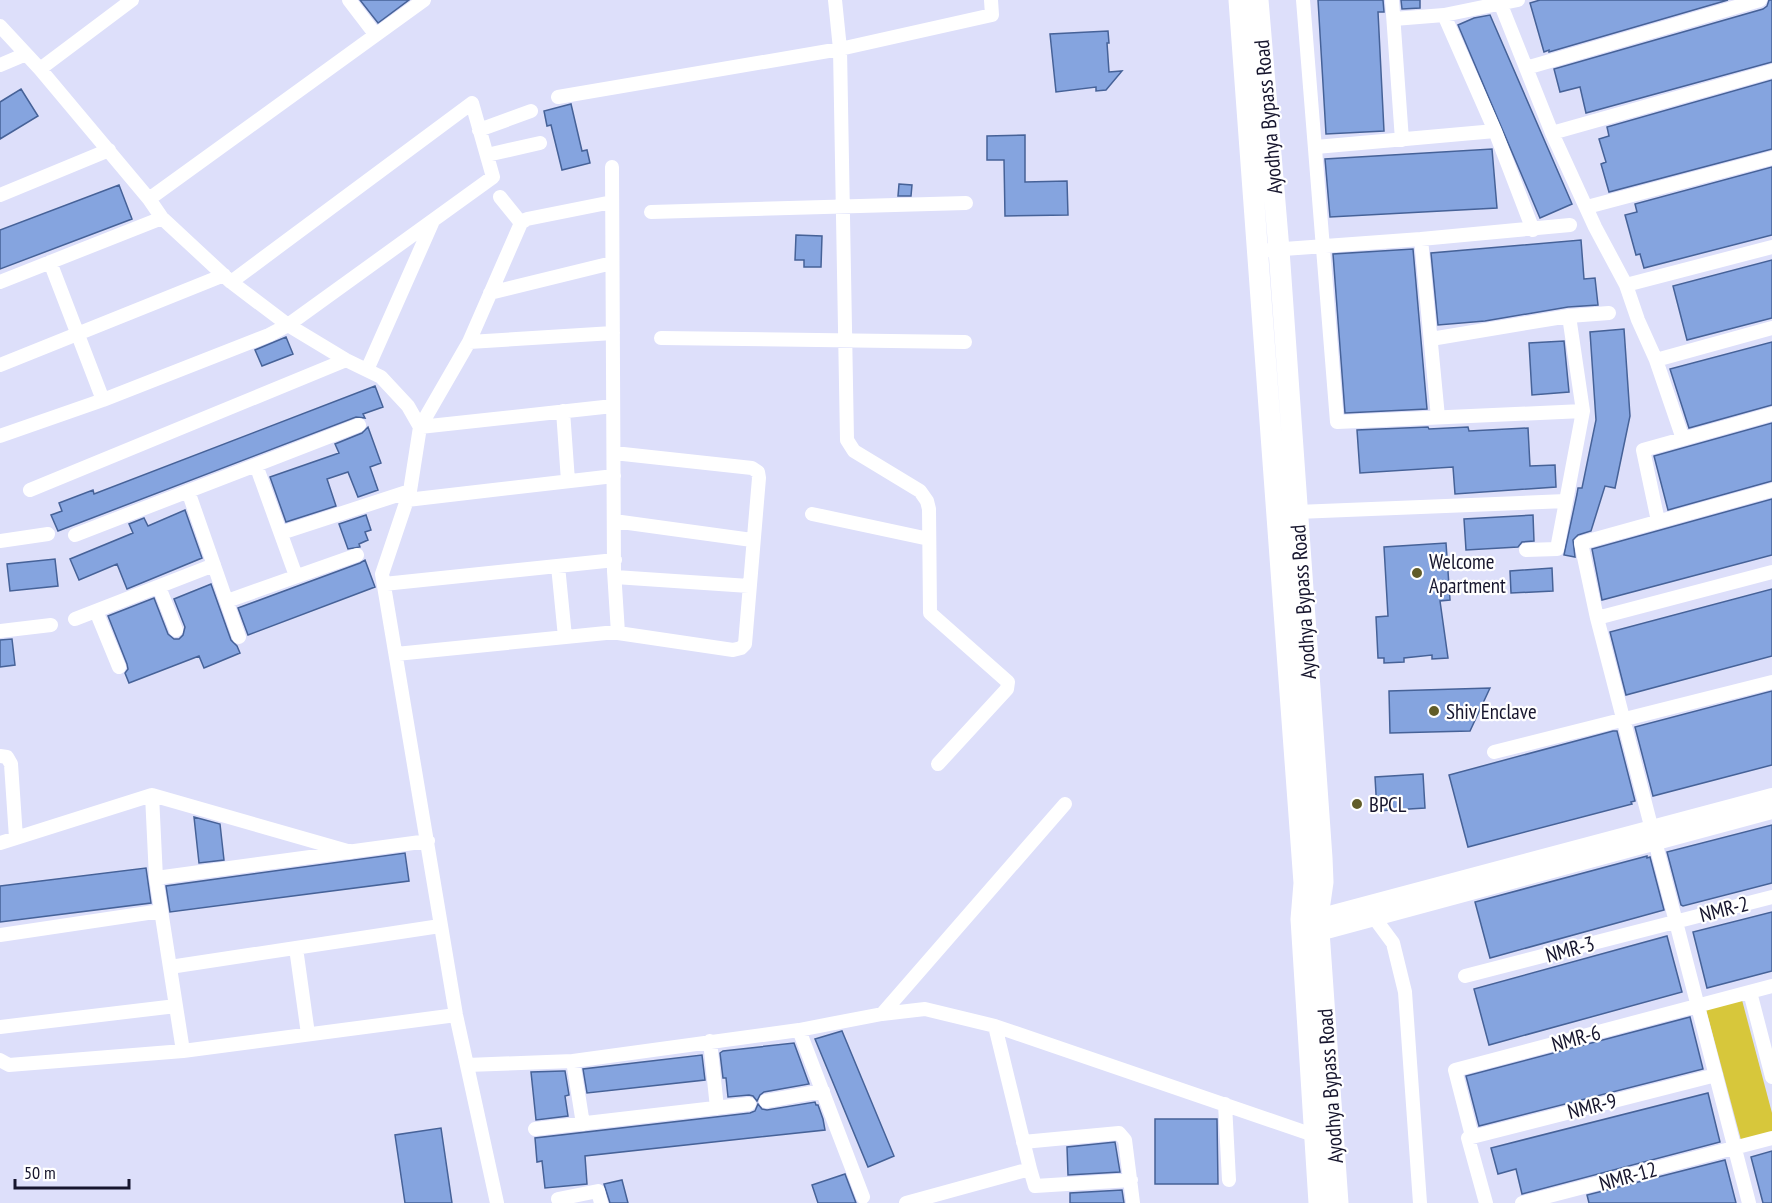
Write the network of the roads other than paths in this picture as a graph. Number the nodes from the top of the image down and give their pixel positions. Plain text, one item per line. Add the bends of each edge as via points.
1 (132, 0) edge
2 (351, 0) edge
3 (424, 0) edge
4 (835, 0) edge
5 (991, 0) edge
6 (1239, 0) edge
7 (1258, 0) edge
8 (1303, 0) edge
9 (1392, 0) edge
10 (1518, 0) edge
11 (1760, 0) edge
12 (1500, 2) edge
13 (1444, 15) junction
14 (1394, 20) junction
15 (0, 26) edge
16 (375, 34) junction
17 (840, 49) junction
18 (26, 54) junction
19 (0, 64) edge
20 (1526, 68) junction
21 (40, 69) junction
22 (1772, 71) edge
23 (558, 97) dead end
24 (531, 111) dead end
25 (479, 130) junction
26 (1495, 131) junction
27 (1552, 133) junction
28 (1402, 140) junction
29 (540, 143) dead end
30 (1316, 147) junction
31 (109, 150) junction
32 (487, 155) junction
33 (1772, 158) edge
34 (612, 167) dead end
35 (0, 195) edge
36 (500, 196) dead end
37 (149, 199) junction
38 (612, 202) junction
39 (966, 203) dead end
40 (843, 207) junction
41 (1587, 207) junction
42 (651, 212) dead end
43 (162, 218) junction
44 (433, 220) junction
45 (521, 223) junction
46 (1570, 225) dead end
47 (1533, 230) junction
48 (1421, 239) junction
49 (1323, 247) junction
50 (1772, 247) edge
51 (1279, 250) junction
52 (1257, 251) junction
53 (50, 262) junction
54 (612, 263) junction
55 (227, 278) junction
56 (0, 282) edge
57 (1626, 285) junction
58 (490, 293) junction
59 (1610, 314) dead end
60 (1569, 316) junction
61 (288, 325) junction
62 (1772, 328) edge
63 (613, 333) junction
64 (77, 334) junction
65 (661, 338) dead end
66 (1431, 339) junction
67 (844, 340) junction
68 (469, 342) junction
69 (965, 342) dead end
70 (346, 360) junction
71 (1656, 360) junction
72 (0, 365) edge
73 (367, 370) junction
74 (103, 400) junction
75 (613, 406) junction
76 (563, 411) junction
77 (1583, 411) junction
78 (1772, 414) edge
79 (1438, 417) junction
80 (359, 425) dead end
81 (420, 427) junction
82 (0, 436) edge
83 (1683, 439) junction
84 (614, 453) junction
85 (256, 465) junction
86 (614, 476) junction
87 (568, 482) junction
88 (30, 490) dead end
89 (1772, 490) edge
90 (188, 491) junction
91 (408, 495) junction
92 (1566, 501) junction
93 (1297, 512) junction
94 (812, 514) dead end
95 (614, 521) junction
96 (1658, 521) junction
97 (281, 533) junction
98 (48, 534) dead end
99 (75, 534) dead end
100 (929, 539) junction
101 (752, 540) junction
102 (0, 541) edge
103 (1526, 550) dead end
104 (357, 555) dead end
105 (615, 560) junction
106 (214, 565) junction
107 (558, 566) junction
108 (1772, 573) edge
109 (296, 576) junction
110 (615, 577) junction
111 (384, 584) junction
112 (749, 586) junction
113 (159, 587) junction
114 (227, 601) junction
115 (96, 611) junction
116 (1597, 618) junction
117 (75, 619) dead end
118 (51, 625) dead end
119 (176, 630) dead end
120 (0, 631) edge
121 (618, 633) junction
122 (239, 637) dead end
123 (565, 637) junction
124 (396, 654) junction
125 (119, 667) dead end
126 (1772, 682) edge
127 (1624, 721) junction
128 (1494, 752) dead end
129 (0, 756) edge
130 (938, 764) dead end
131 (152, 795) junction
132 (1772, 796) edge
133 (1065, 804) dead end
134 (1772, 811) edge
135 (1651, 827) junction
136 (16, 838) junction
137 (428, 842) junction
138 (0, 843) edge
139 (1656, 844) junction
140 (351, 852) junction
141 (156, 878) junction
142 (1772, 897) edge
143 (1364, 904) junction
144 (161, 911) junction
145 (1375, 919) junction
146 (1676, 922) junction
147 (441, 926) junction
148 (1310, 927) junction
149 (0, 935) edge
150 (296, 948) junction
151 (170, 967) junction
152 (1465, 976) dead end
153 (1772, 986) edge
154 (1750, 992) junction
155 (176, 1006) junction
156 (1698, 1006) junction
157 (882, 1014) junction
158 (456, 1015) junction
159 (995, 1026) junction
160 (0, 1027) edge
161 (800, 1030) junction
162 (308, 1034) junction
163 (710, 1041) junction
164 (183, 1051) junction
165 (0, 1060) edge
166 (573, 1061) junction
167 (1770, 1061) edge
168 (467, 1065) junction
169 (1716, 1075) junction
170 (1772, 1077) edge
171 (823, 1090) junction
172 (766, 1101) dead end
173 (749, 1104) dead end
174 (1225, 1104) junction
175 (717, 1108) junction
176 (583, 1125) junction
177 (535, 1129) dead end
178 (1470, 1137) junction
179 (1324, 1138) junction
180 (1772, 1138) edge
181 (1023, 1142) junction
182 (1735, 1148) junction
183 (1030, 1169) junction
184 (1131, 1180) junction
185 (1228, 1180) dead end
186 (863, 1197) dead end
187 (558, 1199) dead end
188 (497, 1203) edge
189 (601, 1203) edge
190 (906, 1203) edge
191 (1133, 1203) edge
192 (1319, 1203) edge
193 (1338, 1203) edge
194 (1420, 1203) edge
195 (1486, 1203) edge
196 (1522, 1203) edge
197 (1749, 1203) edge

1 - 21 street
2 - 16 street
3 - 16 street
4 - 17 street
5 - 17 street via 992,15
6 - 52 main road, Ayodhya Bypass Road
7 - 51 main road, Ayodhya Bypass Road
8 - 30 street
9 - 14 street
10 - 12 street
11 - 20 street
12 - 13 street
12 - 20 street
13 - 14 street
13 - 26 street
14 - 28 street
15 - 18 street
16 - 37 street
17 - 23 street
17 - 40 street
18 - 19 street
18 - 21 street
20 - 27 street
21 - 31 street
22 - 27 street
24 - 25 street
25 - 32 street
25 - 55 street via 472,103
26 - 28 street
26 - 47 street
27 - 41 street
28 - 30 street
29 - 32 street
30 - 49 street
31 - 35 street
31 - 37 street
32 - 44 street via 493,177
33 - 41 street
34 - 38 street
36 - 45 street
37 - 43 street
38 - 45 street
38 - 54 street
39 - 40 street
40 - 42 street
40 - 67 street
41 - 57 street
43 - 53 street
43 - 55 street
44 - 61 street
44 - 73 street
45 - 58 street
46 - 47 street
47 - 48 street
48 - 49 street
48 - 66 street
49 - 51 street
49 - 79 street via 1337,422
50 - 57 street
51 - 52 street
51 - 93 main road, Ayodhya Bypass Road
52 - 148 main road, Ayodhya Bypass Road
53 - 56 street
53 - 64 street
54 - 58 street
54 - 63 street
55 - 61 street
55 - 64 street
57 - 71 street
58 - 68 street
59 - 60 street
60 - 66 street
60 - 77 street
61 - 70 street
61 - 74 street
62 - 71 street
63 - 68 street
63 - 75 street
64 - 72 street
64 - 74 street
65 - 67 street
66 - 79 street
67 - 69 street
67 - 100 street via 847,440 854,451 924,495 929,509
68 - 81 street
70 - 73 street
70 - 88 street
71 - 83 street
73 - 81 street via 397,393
74 - 82 street
75 - 76 street
75 - 84 street
76 - 81 street
76 - 87 street
77 - 79 street
77 - 92 street
78 - 83 street
80 - 85 street
81 - 91 street
83 - 96 street via 1643,450
84 - 86 street
84 - 101 street via 752,468 759,478
85 - 90 street
85 - 97 street
86 - 87 street
86 - 95 street
87 - 91 street
89 - 96 street
90 - 99 street
90 - 106 street
91 - 97 street
91 - 111 street via 382,574
92 - 93 street
92 - 103 street via 1557,549
93 - 148 main road, Ayodhya Bypass Road via 1323,882
94 - 100 street
95 - 101 street
95 - 105 street
96 - 116 street via 1581,543
97 - 109 street
98 - 102 street
100 - 130 street via 930,613 1008,682 1007,689
101 - 112 street
104 - 109 street
105 - 107 street
105 - 110 street
106 - 113 street
106 - 114 street
107 - 111 street
107 - 123 street
108 - 116 street
109 - 114 street
110 - 112 street
110 - 121 street
111 - 124 street
112 - 121 street via 745,644 741,648
113 - 115 street
113 - 119 street
114 - 122 street
115 - 117 street
115 - 125 street
116 - 127 street
118 - 120 street
121 - 123 street
123 - 124 street
124 - 137 street
126 - 127 street
127 - 128 street
127 - 135 street
129 - 136 street via 7,757 11,764
131 - 136 street
131 - 140 street
131 - 141 street
132 - 135 street
133 - 157 street
134 - 139 street
135 - 139 street
135 - 143 street
136 - 138 street
137 - 140 street
137 - 147 street
139 - 145 street
139 - 146 street
140 - 141 street
141 - 144 street
142 - 146 street, NMR-2
143 - 145 street
143 - 148 street
144 - 149 street
144 - 151 street
145 - 148 street
145 - 194 street via 1393,943 1405,992
146 - 152 street, NMR-3
146 - 156 street
147 - 150 street
147 - 158 street
148 - 179 main road, Ayodhya Bypass Road
150 - 151 street
150 - 162 street
151 - 155 street
153 - 154 street, NMR-6
154 - 156 street, NMR-6
154 - 167 street
155 - 160 street
155 - 164 street
156 - 169 street
156 - 178 street, NMR-6 via 1455,1070
157 - 159 street via 925,1009
157 - 161 street
158 - 162 street
158 - 168 street
159 - 174 street
159 - 181 street
161 - 163 street
161 - 171 street
162 - 164 street
163 - 166 street
163 - 175 street
164 - 165 street via 9,1065
166 - 168 street
166 - 176 street
167 - 170 street
168 - 188 street
169 - 178 street, NMR-9
169 - 182 street
171 - 172 street
171 - 186 street
173 - 175 street
174 - 179 street
174 - 185 street
175 - 176 street
176 - 177 street
178 - 195 street
179 - 192 main road, Ayodhya Bypass Road
179 - 193 main road, Ayodhya Bypass Road
180 - 182 street, NMR-12
181 - 183 street
181 - 184 street via 1119,1133 1125,1140
182 - 196 street, NMR-12
182 - 197 street
183 - 184 street via 1035,1186
183 - 190 street
184 - 191 street
187 - 189 street via 598,1191

